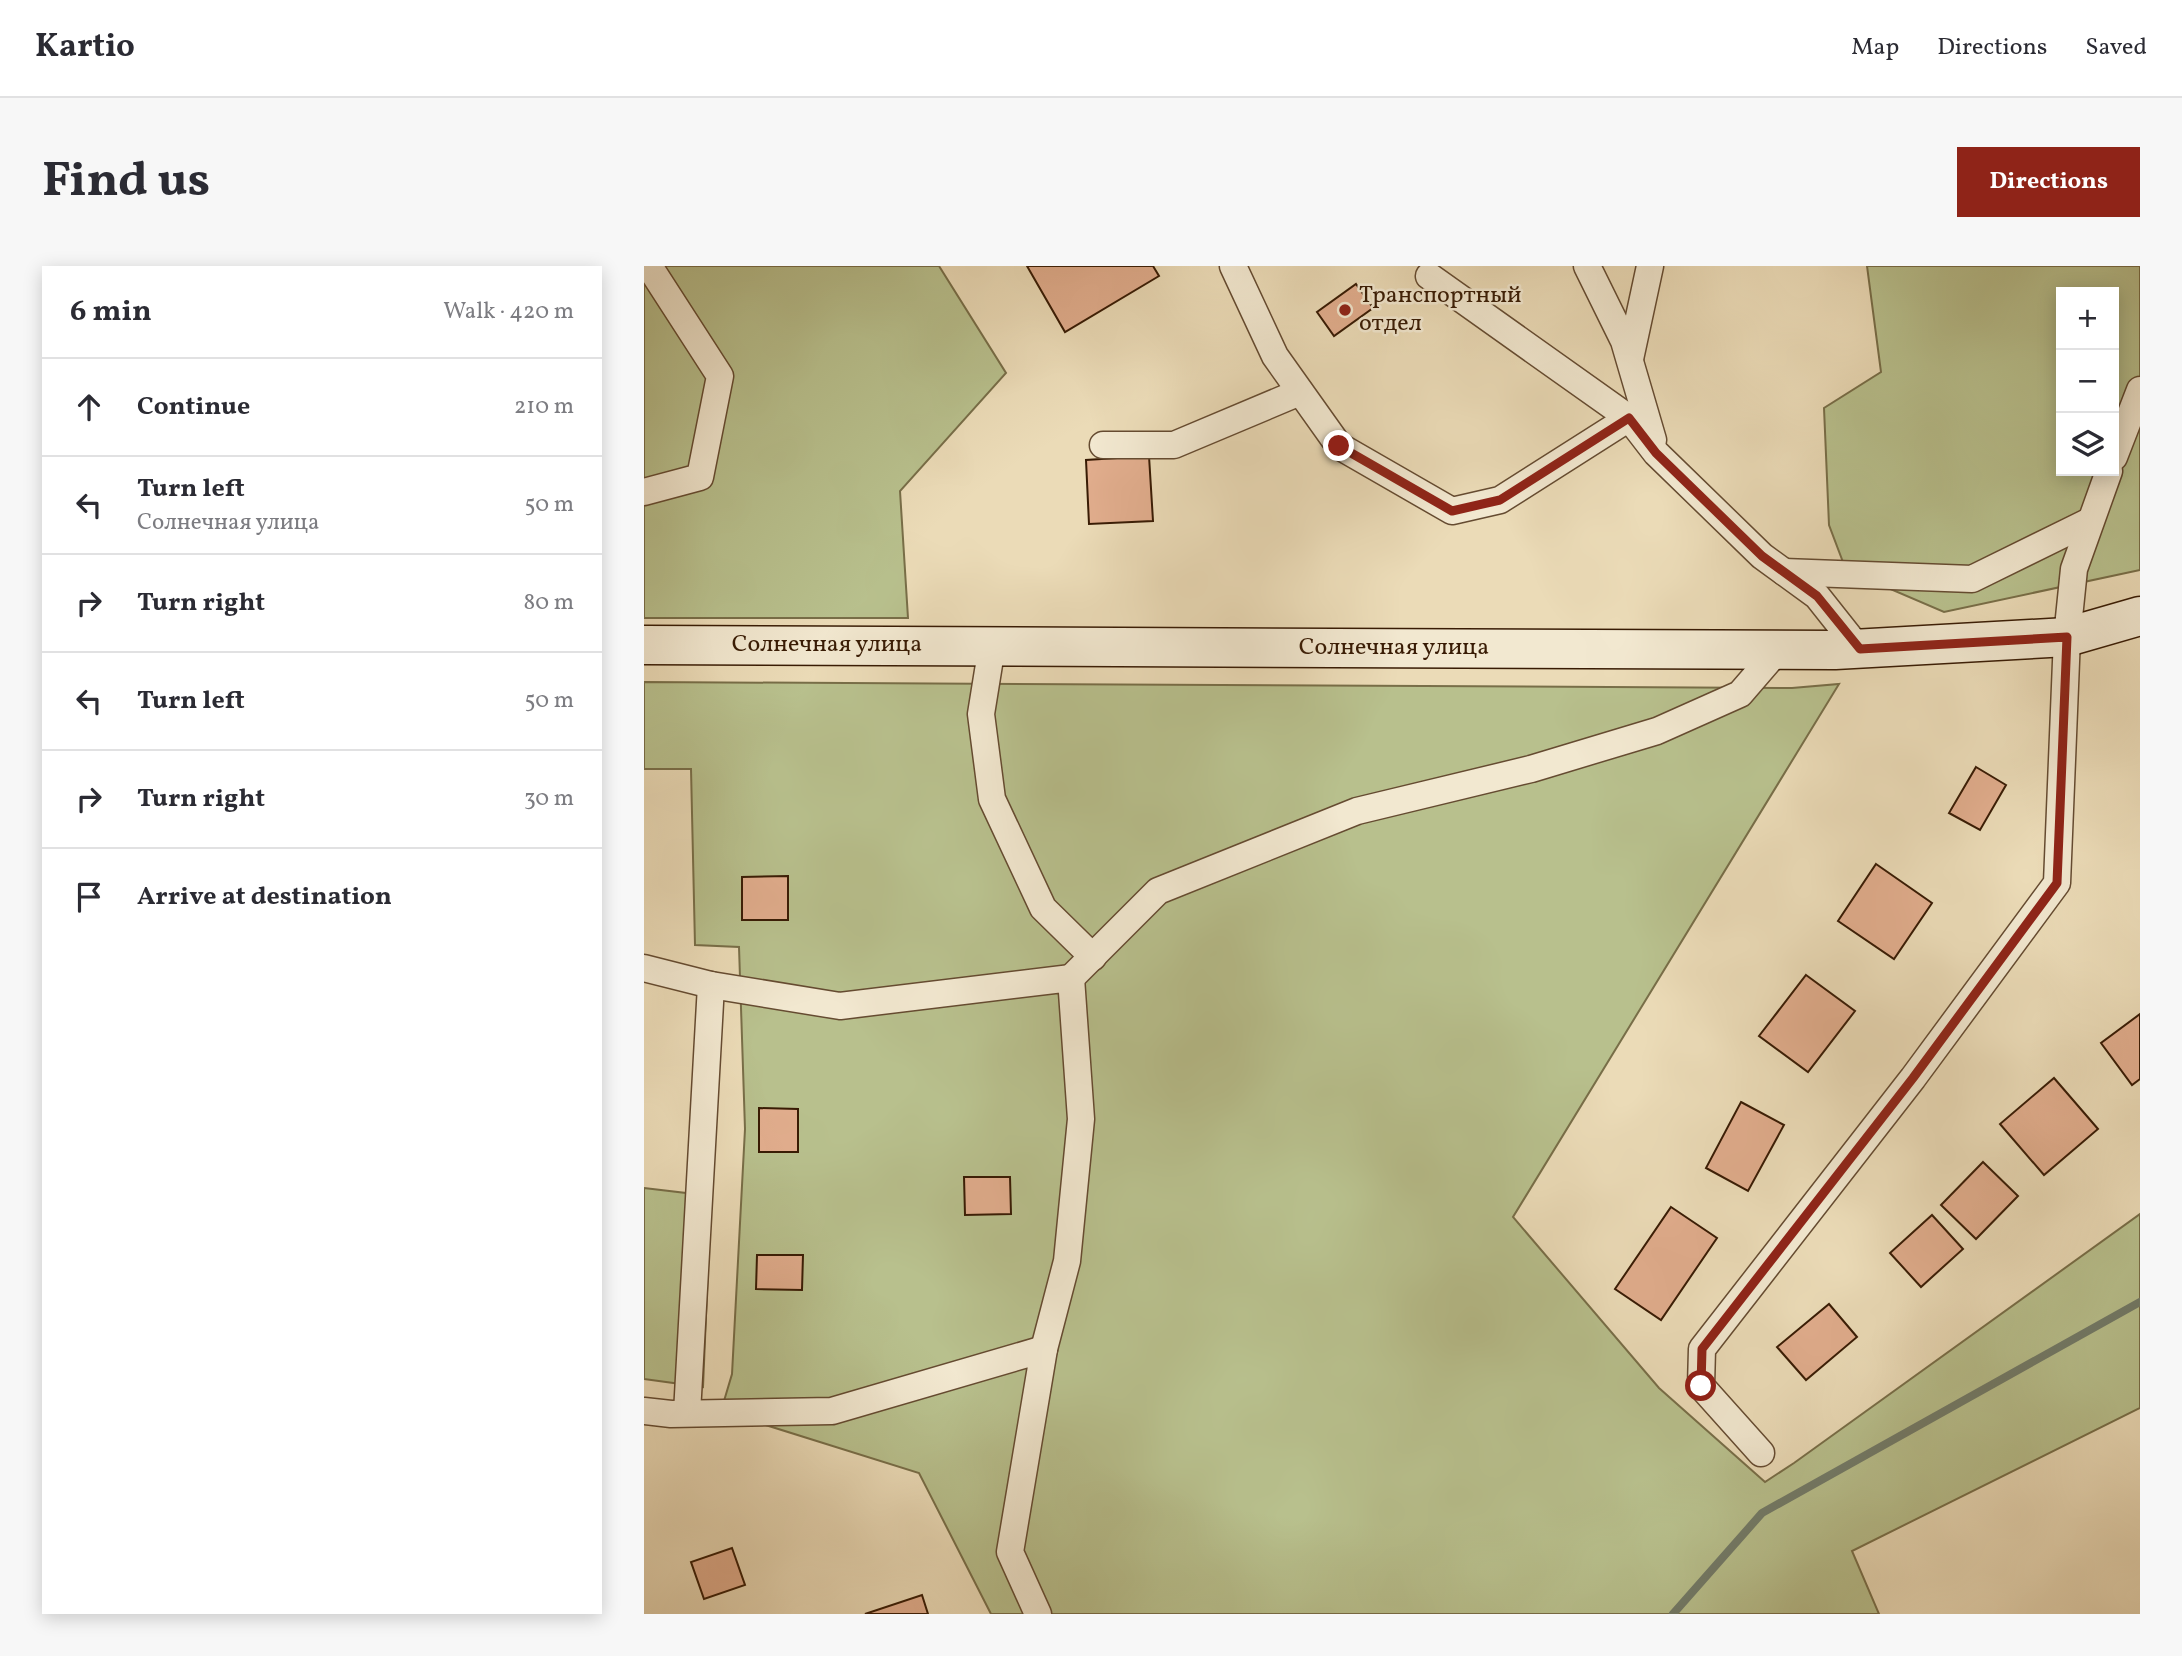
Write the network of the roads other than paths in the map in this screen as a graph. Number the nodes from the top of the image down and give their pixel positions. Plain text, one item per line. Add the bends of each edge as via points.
1 (649, 266) edge
2 (1233, 266) edge
3 (1587, 266) edge
4 (1650, 266) edge
5 (1429, 276) dead end
6 (1630, 360) junction
7 (2140, 390) edge
8 (1300, 391) junction
9 (1629, 418) junction
10 (2119, 444) edge
11 (1102, 445) dead end
12 (1656, 453) junction
13 (2107, 476) edge
14 (644, 492) edge
15 (2090, 522) junction
16 (1784, 572) junction
17 (2140, 616) edge
18 (2067, 637) junction
19 (644, 645) edge
20 (992, 646) junction
21 (1860, 649) junction
22 (1778, 650) junction
23 (1093, 957) junction
24 (644, 968) edge
25 (1071, 978) junction
26 (711, 985) junction
27 (1044, 1349) junction
28 (644, 1411) edge
29 (687, 1413) junction
30 (1761, 1453) dead end
31 (1038, 1614) edge

1 - 14 street via 720,376 700,477
2 - 8 street via 1275,356
3 - 6 street
4 - 6 street
5 - 9 street
6 - 12 street
7 - 10 street
8 - 9 street via 1339,446 1452,511 1500,500
8 - 11 street via 1174,445
9 - 12 street
12 - 16 street
13 - 15 street
15 - 16 street via 1972,579
15 - 18 street via 2074,569
16 - 21 street via 1817,596
17 - 18 street, Солнечная улица
18 - 21 street, Солнечная улица
18 - 30 street via 2057,883 1913,1078 1702,1349 1701,1386
19 - 20 street, Солнечная улица
20 - 22 street, Солнечная улица
20 - 23 street via 981,714 992,799 1043,908
21 - 22 street, Солнечная улица
22 - 23 street via 1740,694 1657,732 1531,769 1357,811 1158,891
23 - 25 street
24 - 26 street
25 - 26 street via 840,1006
25 - 27 street via 1081,1119 1067,1261
26 - 29 street
27 - 29 street via 832,1411
27 - 31 street via 1010,1552
28 - 29 street

